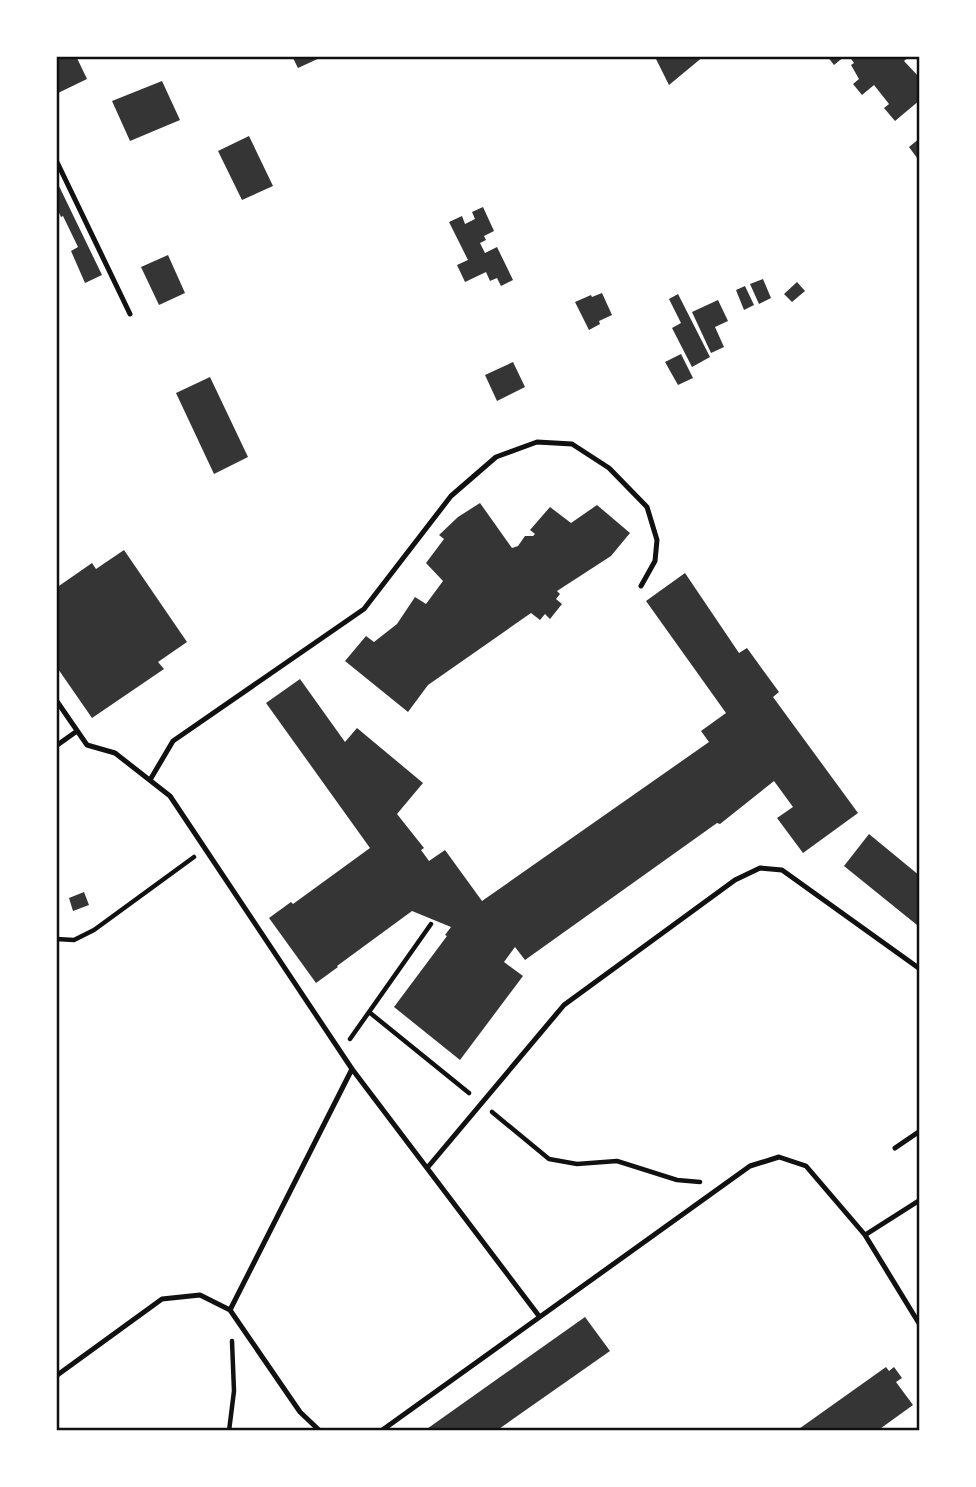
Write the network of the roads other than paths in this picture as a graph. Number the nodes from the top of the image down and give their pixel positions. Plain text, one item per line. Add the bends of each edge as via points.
1 (56, 160) edge
2 (130, 314) dead end
3 (641, 586) dead end
4 (56, 700) edge
5 (77, 731) junction
6 (56, 746) edge
7 (150, 780) junction
8 (920, 969) edge
9 (352, 1069) junction
10 (920, 1131) edge
11 (895, 1149) dead end
12 (428, 1167) junction
13 (920, 1200) edge
14 (866, 1235) junction
15 (230, 1310) junction
16 (539, 1316) junction
17 (920, 1325) edge
18 (56, 1376) edge
19 (320, 1431) edge
20 (381, 1431) edge

1 - 2 lane
3 - 7 lane via 655,561 657,540 647,507 609,468 572,444 537,442 496,457 452,496 364,609 173,741
4 - 5 lane
5 - 6 lane
5 - 7 lane via 88,745 115,753
7 - 9 lane via 170,796
8 - 12 lane via 782,870 760,868 735,880 564,1005
9 - 12 lane
9 - 15 lane
10 - 11 lane
12 - 16 lane
13 - 14 lane
14 - 16 lane via 806,1166 779,1157 750,1166
14 - 17 lane
15 - 18 lane via 200,1295 162,1299
15 - 19 lane via 300,1412
16 - 20 lane

